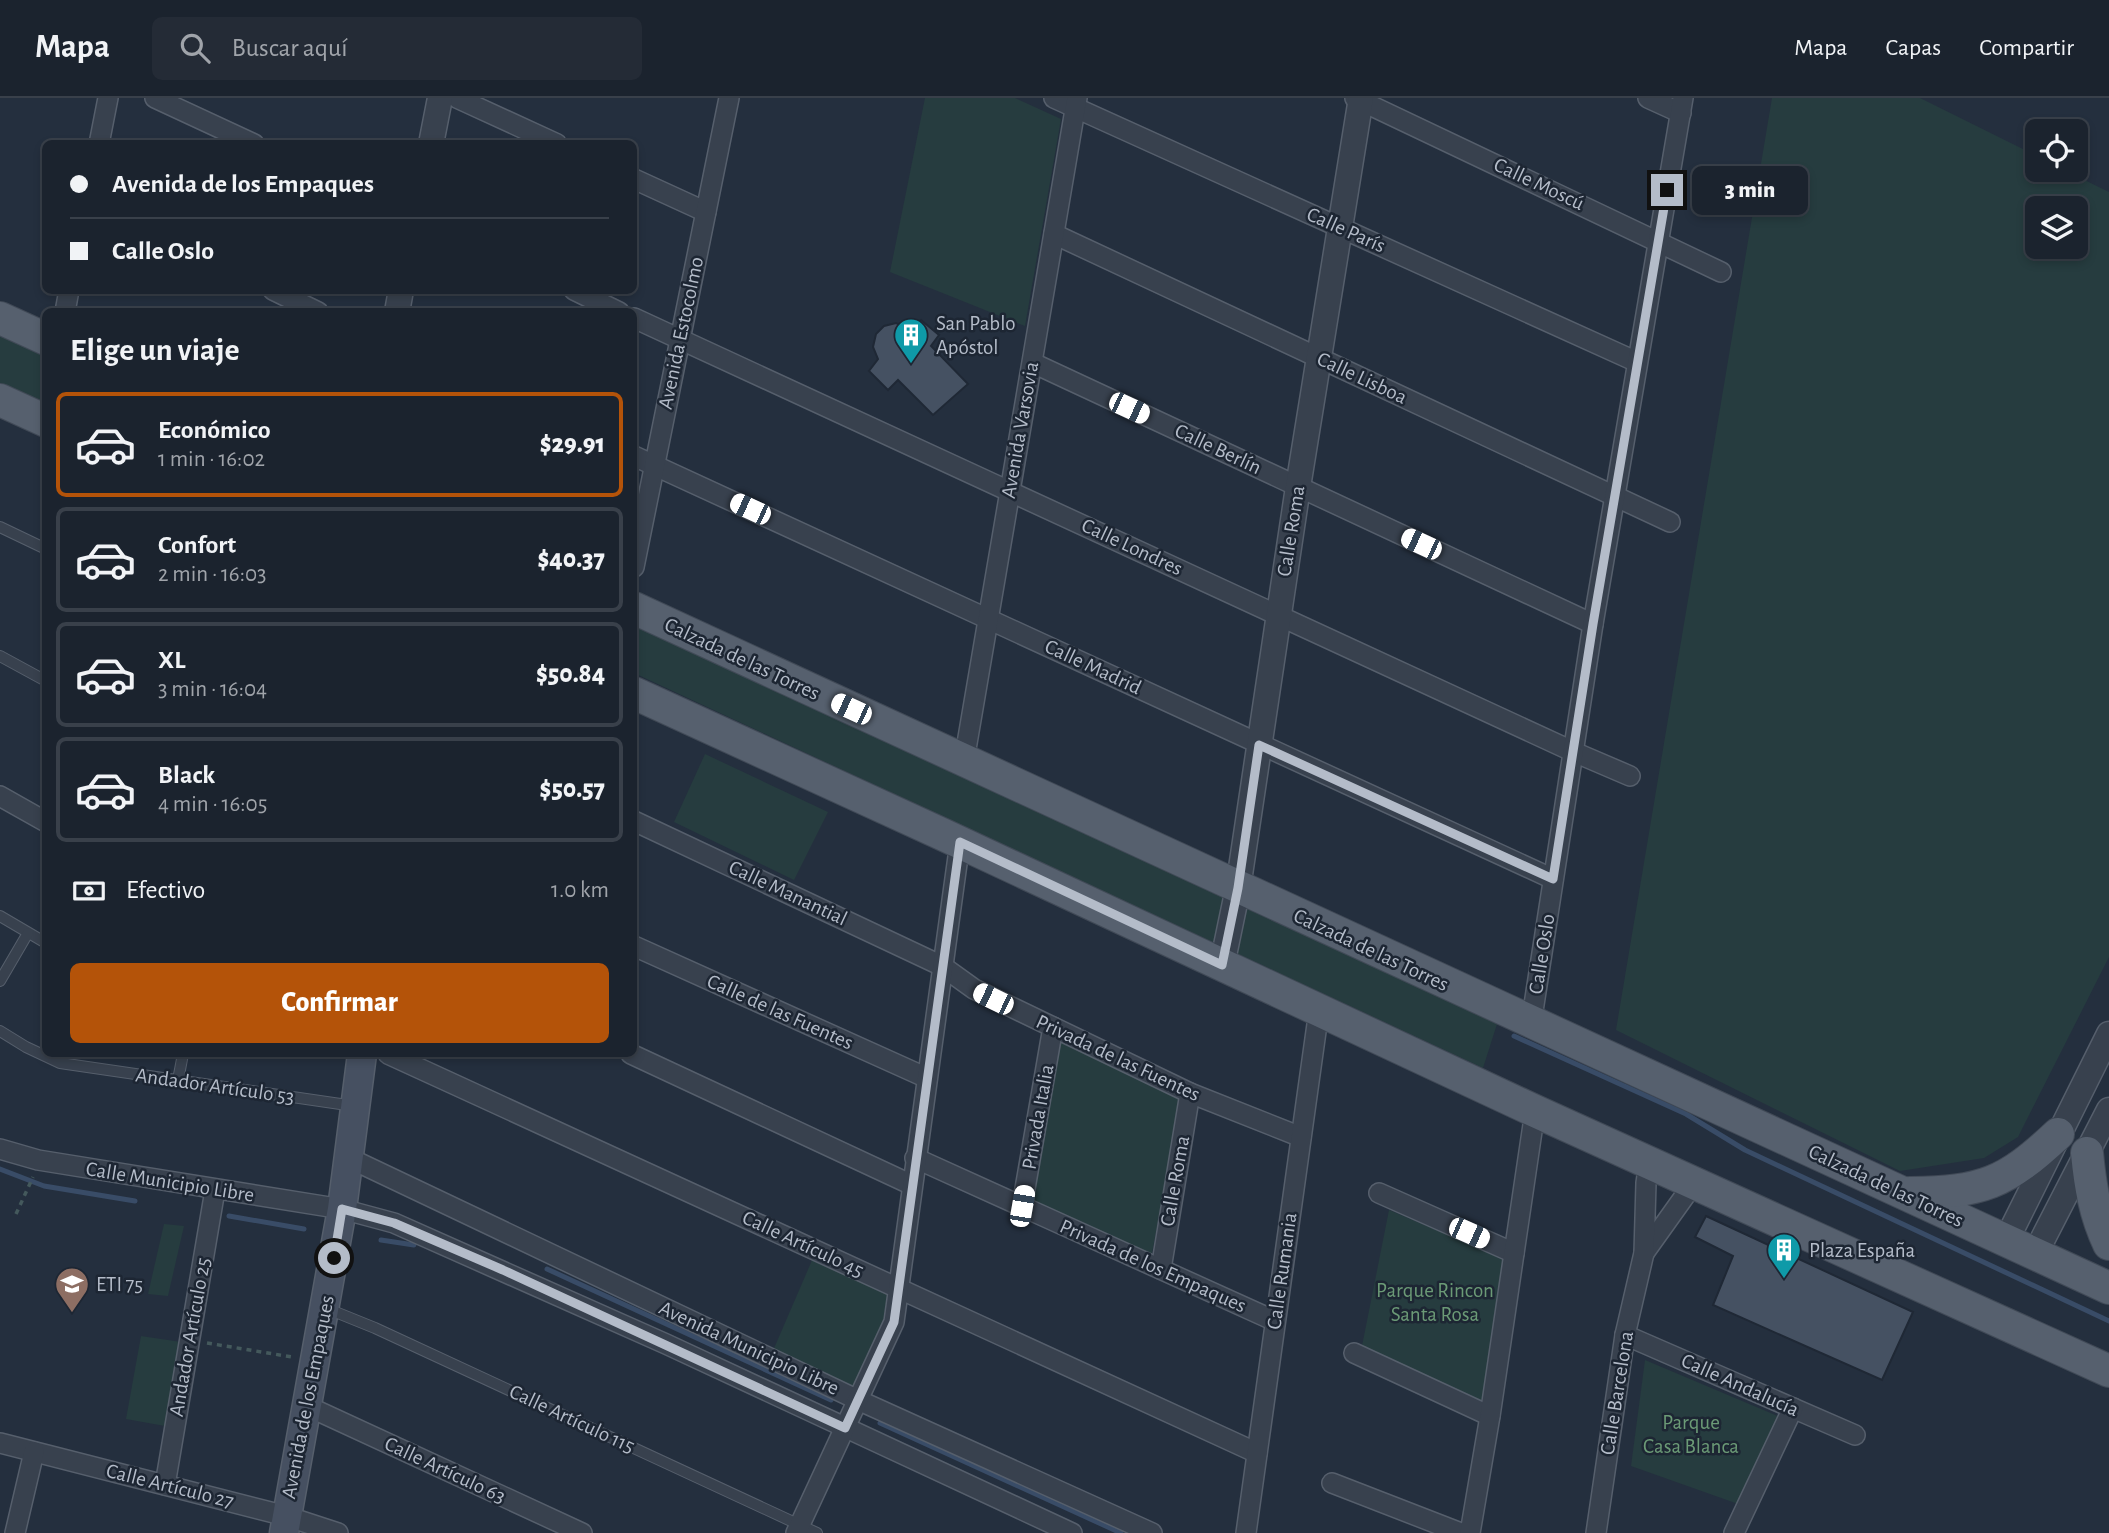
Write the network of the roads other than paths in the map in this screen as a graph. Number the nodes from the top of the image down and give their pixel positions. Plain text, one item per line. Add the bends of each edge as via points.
1 (108, 98) edge
2 (155, 98) edge
3 (440, 98) edge
4 (457, 98) edge
5 (729, 98) edge
6 (1054, 98) edge
7 (1648, 98) edge
8 (1359, 99) edge
9 (1076, 103) edge
10 (1682, 106) edge
11 (100, 140) edge
12 (245, 140) edge
13 (432, 140) edge
14 (547, 140) edge
15 (637, 180) edge
16 (706, 212) junction
17 (1340, 228) junction
18 (1054, 234) junction
19 (1658, 241) junction
20 (1721, 272) dead end
21 (280, 294) edge
22 (581, 294) edge
23 (310, 308) edge
24 (611, 308) edge
25 (0, 318) edge
26 (637, 319) edge
27 (42, 337) edge
28 (680, 339) junction
29 (1319, 358) junction
30 (1637, 362) junction
31 (1032, 363) junction
32 (0, 400) edge
33 (42, 419) edge
34 (637, 457) edge
35 (654, 465) junction
36 (1298, 487) junction
37 (1009, 491) junction
38 (1615, 496) junction
39 (1670, 522) dead end
40 (0, 527) edge
41 (42, 547) edge
42 (637, 552) edge
43 (637, 609) edge
44 (1278, 614) junction
45 (988, 618) junction
46 (1593, 624) junction
47 (0, 656) edge
48 (42, 679) edge
49 (637, 694) edge
50 (1259, 745) junction
51 (1574, 752) junction
52 (964, 761) junction
53 (1630, 776) dead end
54 (0, 796) edge
55 (42, 820) edge
56 (637, 822) edge
57 (960, 842) junction
58 (1553, 879) junction
59 (1238, 888) junction
60 (0, 916) edge
61 (28, 933) junction
62 (42, 941) edge
63 (637, 947) edge
64 (1222, 965) junction
65 (942, 966) junction
66 (0, 981) edge
67 (1319, 1010) junction
68 (1531, 1024) junction
69 (1053, 1027) junction
70 (0, 1031) edge
71 (2109, 1034) edge
72 (42, 1055) edge
73 (46, 1057) edge
74 (182, 1057) edge
75 (362, 1057) edge
76 (395, 1057) edge
77 (637, 1057) edge
78 (927, 1078) junction
79 (178, 1080) junction
80 (1190, 1093) junction
81 (355, 1106) junction
82 (1535, 1111) junction
83 (2109, 1111) edge
84 (2058, 1134) junction
85 (1301, 1137) junction
86 (0, 1149) edge
87 (2087, 1153) junction
88 (349, 1158) junction
89 (915, 1158) junction
90 (1649, 1163) junction
91 (1694, 1183) junction
92 (912, 1185) junction
93 (215, 1190) junction
94 (1379, 1193) dead end
95 (1903, 1193) junction
96 (1022, 1206) junction
97 (342, 1209) junction
98 (2006, 1241) junction
99 (2109, 1244) edge
100 (1514, 1253) junction
101 (1644, 1253) junction
102 (2035, 1254) junction
103 (1161, 1269) junction
104 (900, 1289) junction
105 (2109, 1289) edge
106 (326, 1308) junction
107 (1275, 1321) junction
108 (1625, 1335) junction
109 (1354, 1353) dead end
110 (2109, 1371) edge
111 (858, 1400) junction
112 (307, 1406) junction
113 (1793, 1408) junction
114 (1490, 1416) junction
115 (845, 1428) junction
116 (1855, 1435) dead end
117 (0, 1443) edge
118 (34, 1452) junction
119 (1257, 1453) junction
120 (1332, 1483) dead end
121 (165, 1485) junction
122 (285, 1524) edge
123 (804, 1530) edge
124 (1063, 1531) edge
125 (15, 1533) edge
126 (338, 1533) edge
127 (582, 1533) edge
128 (1152, 1533) edge
129 (1246, 1533) edge
130 (1461, 1533) edge
131 (1470, 1533) edge
132 (1596, 1533) edge
133 (1734, 1533) edge

1 - 11 street
2 - 12 street
3 - 13 street
4 - 14 street
5 - 16 street, Avenida Estocolmo
6 - 9 street, Calle París
7 - 10 street
8 - 17 street, Calle Roma
8 - 19 street, Calle Moscú
9 - 17 street, Calle París
9 - 18 street, Avenida Varsovia
10 - 19 street, Calle Oslo
15 - 16 street
16 - 28 street, Avenida Estocolmo
17 - 29 street, Calle Roma
17 - 30 street, Calle París
18 - 29 street, Calle Lisboa
18 - 31 street, Avenida Varsovia
19 - 20 street, Calle Moscú
19 - 30 street, Calle Oslo
21 - 23 street
22 - 24 street
25 - 27 main road
26 - 28 street, Calle Londres
28 - 35 street, Avenida Estocolmo
28 - 37 street, Calle Londres
29 - 36 street, Calle Roma
29 - 38 street, Calle Lisboa
30 - 38 street, Calle Oslo
31 - 36 street, Calle Berlín
31 - 37 street, Avenida Varsovia
32 - 33 main road
34 - 35 street, Calle Madrid
35 - 42 street, Avenida Estocolmo
35 - 45 street, Calle Madrid
36 - 44 street, Calle Roma
36 - 46 street, Calle Berlín
37 - 44 street, Calle Londres
37 - 45 street, Avenida Varsovia
38 - 39 street, Calle Lisboa
38 - 46 street, Calle Oslo
40 - 41 lane
43 - 52 main road, Calzada de las Torres
44 - 50 street, Calle Roma
44 - 51 street, Calle Londres
45 - 50 street, Calle Madrid
45 - 52 street, Avenida Varsovia
46 - 51 street, Calle Oslo
47 - 48 lane
49 - 57 main road
50 - 58 street, Calle Madrid
50 - 59 street, Calle Roma
51 - 53 street, Calle Londres
51 - 58 street, Calle Oslo
52 - 59 main road, Calzada de las Torres
54 - 55 street
56 - 65 street, Calle Manantial
57 - 64 main road
57 - 65 street
58 - 68 street, Calle Oslo
59 - 64 street, Calle Roma
59 - 68 main road, Calzada de las Torres
60 - 61 lane
61 - 62 lane
61 - 66 lane
63 - 78 street, Calle de las Fuentes
64 - 67 main road
65 - 69 street, Privada de las Fuentes via 974,989
65 - 78 street
67 - 82 main road
67 - 85 street, Calle Rumania
68 - 95 main road, Calzada de las Torres
69 - 80 street, Privada de las Fuentes
69 - 96 street, Privada Italia
70 - 72 lane, Andador Artículo 53
71 - 84 street
73 - 79 lane, Andador Artículo 53 via 60,1063
74 - 79 lane
75 - 81 main road, Avenida de los Empaques
76 - 104 street, Calle Artículo 45
77 - 92 street
78 - 89 street
79 - 81 lane, Andador Artículo 53
80 - 85 street, Privada de las Fuentes
80 - 103 street, Calle Roma
81 - 88 main road, Avenida de los Empaques
82 - 90 main road
82 - 100 street
83 - 87 street
84 - 95 main road via 2028,1163 1992,1183 1951,1192
84 - 98 street
85 - 107 street, Calle Rumania
86 - 93 street, Calle Municipio Libre via 38,1160
87 - 99 main road via 2091,1193
87 - 102 street
88 - 97 main road, Avenida de los Empaques
88 - 111 street, Avenida Municipio Libre
89 - 92 street
89 - 96 street, Privada de los Empaques
90 - 91 main road
90 - 101 street, Calle Barcelona
91 - 101 street, Calle Barcelona
91 - 110 main road
92 - 104 street
93 - 97 street, Calle Municipio Libre
93 - 121 street, Andador Artículo 25
94 - 100 street
95 - 98 main road, Calzada de las Torres
96 - 103 street, Privada de los Empaques
97 - 106 main road, Avenida de los Empaques
97 - 115 street, Avenida Municipio Libre via 394,1223 503,1270
98 - 102 main road, Calzada de las Torres
100 - 114 street
101 - 108 street, Calle Barcelona
102 - 105 main road, Calzada de las Torres
103 - 107 street, Privada de los Empaques
104 - 111 street via 894,1322
104 - 119 street, Calle Artículo 45
106 - 112 main road, Avenida de los Empaques
106 - 123 lane, Calle Artículo 115
107 - 119 street, Calle Rumania
108 - 113 street, Calle Andalucía
108 - 132 street, Calle Barcelona
109 - 114 street
111 - 115 street
111 - 128 street, Avenida Municipio Libre
112 - 122 main road, Avenida de los Empaques
112 - 127 street, Calle Artículo 63
113 - 116 street, Calle Andalucía
113 - 133 street
114 - 131 street
115 - 123 street
115 - 124 street, Avenida Municipio Libre
117 - 118 street, Calle Artículo 27
118 - 121 street, Calle Artículo 27
118 - 125 street
119 - 129 street, Calle Rumania
120 - 130 street
121 - 122 street, Calle Artículo 27
122 - 126 street, Calle Artículo 27

